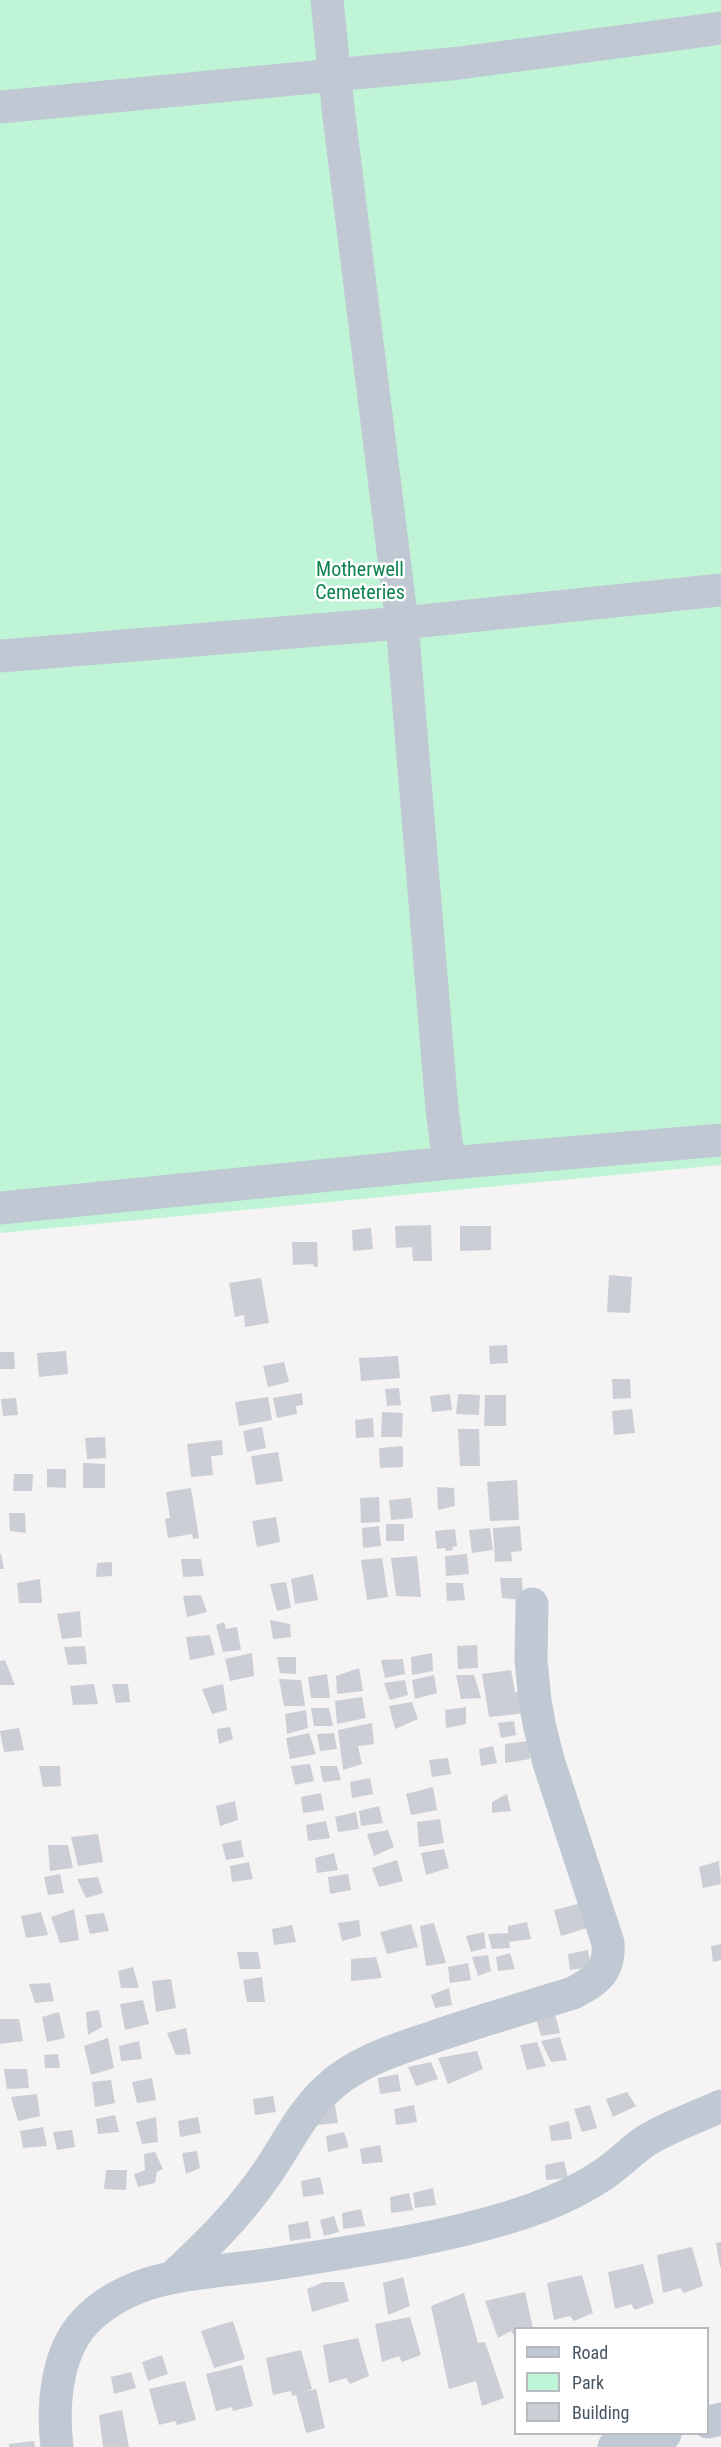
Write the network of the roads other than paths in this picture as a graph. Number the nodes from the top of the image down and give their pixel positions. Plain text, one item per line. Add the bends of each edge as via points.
1 (327, 0) edge
2 (721, 28) edge
3 (336, 74) junction
4 (0, 107) edge
5 (721, 590) edge
6 (402, 624) junction
7 (0, 656) edge
8 (721, 1140) edge
9 (449, 1163) junction
10 (0, 1208) edge
11 (532, 1604) dead end
12 (721, 2106) edge
13 (174, 2276) junction
14 (658, 2435) edge
15 (57, 2447) edge
16 (614, 2447) edge

1 - 3 street
2 - 3 street via 460,63
3 - 4 street
3 - 6 street
5 - 6 street
6 - 7 street
6 - 9 street
8 - 9 street
9 - 10 street
11 - 13 street via 534,1701 549,1763 608,1943 609,1959 601,1974 573,1993 406,2046 346,2073 324,2091 227,2226
12 - 13 street via 647,2140 604,2174 547,2205 510,2217 395,2244
13 - 15 street via 119,2295 90,2316 73,2337 55,2399
14 - 16 street

